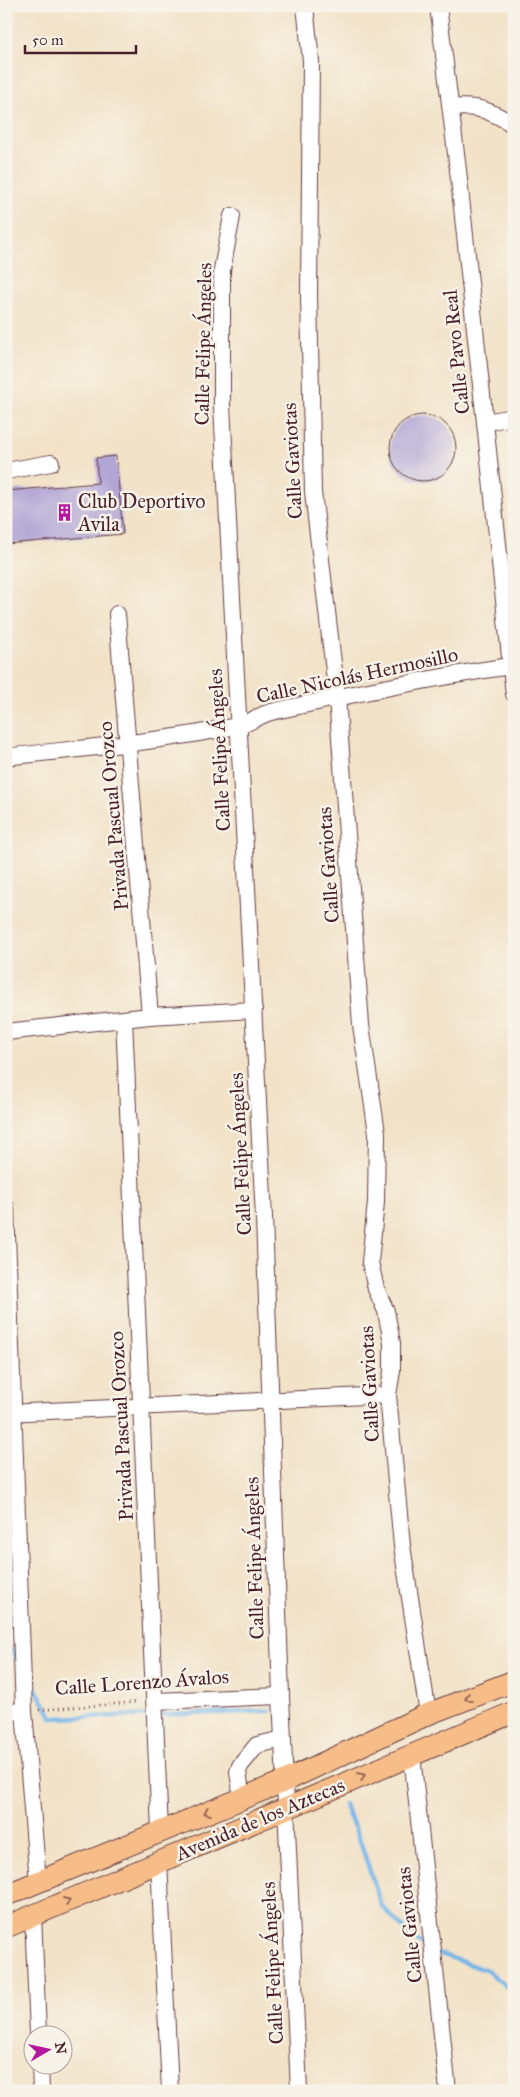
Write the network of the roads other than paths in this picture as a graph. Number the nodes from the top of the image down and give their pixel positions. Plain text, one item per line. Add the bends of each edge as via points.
1 (305, 6) edge
2 (438, 6) edge
3 (450, 108) junction
4 (514, 125) edge
5 (232, 216) dead end
6 (514, 417) edge
7 (485, 422) junction
8 (51, 463) dead end
9 (6, 471) edge
10 (507, 557) edge
11 (117, 614) dead end
12 (510, 666) junction
13 (514, 694) edge
14 (337, 697) junction
15 (239, 726) junction
16 (129, 742) junction
17 (6, 757) edge
18 (254, 1010) junction
19 (150, 1016) junction
20 (124, 1019) junction
21 (6, 1032) edge
22 (6, 1207) edge
23 (388, 1395) junction
24 (270, 1402) junction
25 (142, 1408) junction
26 (10, 1413) edge
27 (514, 1680) edge
28 (281, 1696) junction
29 (155, 1700) junction
30 (24, 1711) junction
31 (6, 1712) edge
32 (514, 1712) edge
33 (428, 1714) junction
34 (283, 1740) junction
35 (412, 1755) junction
36 (285, 1781) junction
37 (242, 1798) junction
38 (286, 1809) junction
39 (160, 1831) junction
40 (159, 1861) junction
41 (38, 1882) junction
42 (6, 1895) edge
43 (33, 1915) junction
44 (6, 1927) edge
45 (38, 2024) edge
46 (40, 2074) edge
47 (41, 2091) edge
48 (170, 2091) edge
49 (299, 2091) edge
50 (448, 2091) edge

1 - 14 street, Calle Gaviotas via 311,61 310,448 318,547
2 - 3 street, Calle Pavo Real
3 - 4 street via 470,106 486,110
3 - 7 street, Calle Pavo Real
5 - 15 street, Calle Felipe Ángeles via 222,270 221,312 225,476
6 - 7 street
7 - 10 street, Calle Pavo Real
8 - 9 street
10 - 12 street, Calle Pavo Real
11 - 16 street, Privada Pascual Orozco
12 - 13 street, Calle Pavo Real
12 - 14 street, Calle Nicolás Hermosillo via 427,678
14 - 15 street, Calle Nicolás Hermosillo via 268,713
14 - 23 street, Calle Gaviotas via 361,1025 377,1133 376,1202 370,1262 392,1342
15 - 16 street, Calle Nicolás Hermosillo
15 - 18 street, Calle Felipe Ángeles
16 - 17 street, Calle Nicolás Hermosillo
16 - 19 street, Privada Pascual Orozco
18 - 19 street
18 - 24 street, Calle Felipe Ángeles
19 - 20 street
20 - 21 street
20 - 25 street, Privada Pascual Orozco
22 - 26 street
23 - 24 street
23 - 33 street, Calle Gaviotas via 402,1546
24 - 25 street
24 - 28 street, Calle Felipe Ángeles
25 - 26 street
25 - 29 street, Privada Pascual Orozco
26 - 30 street
27 -> 33 main road, Avenida de los Aztecas
28 - 29 street, Calle Lorenzo Ávalos
28 - 34 street, Calle Felipe Ángeles
29 - 39 street, Privada Pascual Orozco
30 - 31 street
30 - 41 street
32 - 35 main road, Avenida de los Aztecas
33 - 36 main road, Avenida de los Aztecas
34 - 36 street, Calle Felipe Ángeles
34 - 37 street via 257,1745 240,1766
38 -> 35 main road, Avenida de los Aztecas
35 - 50 street, Calle Gaviotas
36 - 37 main road, Avenida de los Aztecas
36 - 38 street, Calle Felipe Ángeles
37 -> 39 main road, Avenida de los Aztecas
38 - 40 main road, Avenida de los Aztecas
38 - 49 street, Calle Felipe Ángeles
39 - 41 main road, Avenida de los Aztecas
43 -> 40 main road, Avenida de los Aztecas
40 - 48 street
41 - 42 main road, Avenida de los Aztecas
43 - 44 main road, Avenida de los Aztecas
43 - 45 street
46 - 47 street

